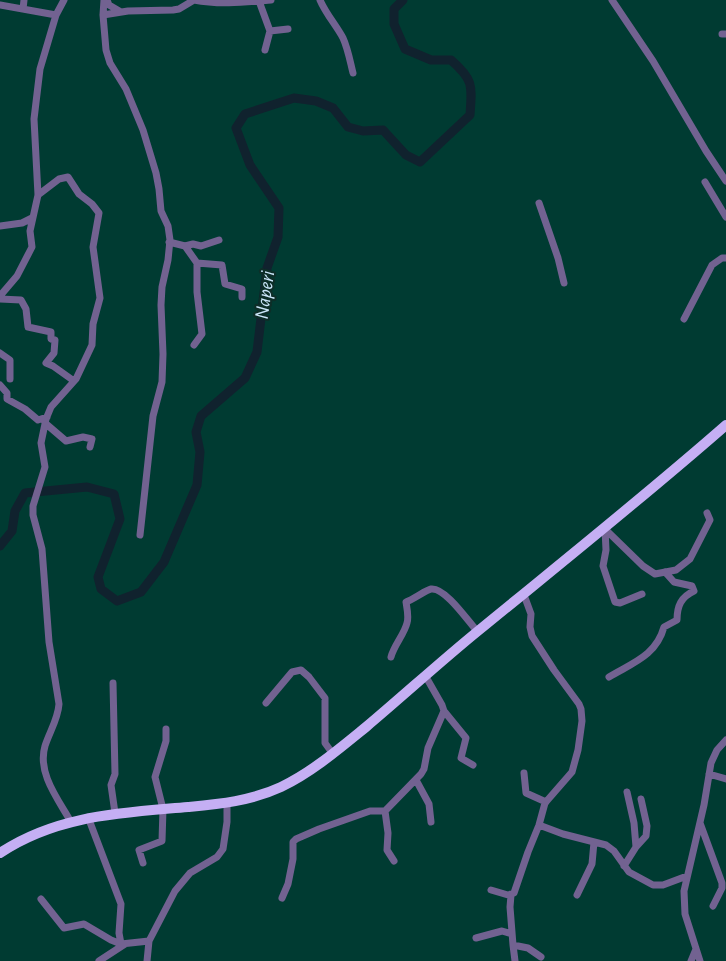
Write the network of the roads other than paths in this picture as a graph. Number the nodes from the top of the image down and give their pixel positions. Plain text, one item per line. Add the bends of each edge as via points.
1 (24, 0) edge
2 (64, 0) edge
3 (106, 0) edge
4 (271, 0) edge
5 (320, 0) edge
6 (612, 0) edge
7 (259, 1) edge
8 (0, 6) edge
9 (23, 9) junction
10 (121, 12) junction
11 (56, 15) junction
12 (103, 15) junction
13 (288, 29) dead end
14 (270, 31) junction
15 (264, 50) dead end
16 (353, 73) dead end
17 (726, 181) edge
18 (705, 182) dead end
19 (38, 195) junction
20 (539, 203) dead end
21 (726, 217) edge
22 (32, 218) junction
23 (0, 226) edge
24 (219, 240) dead end
25 (170, 242) junction
26 (185, 246) junction
27 (726, 258) edge
28 (198, 263) junction
29 (564, 283) dead end
30 (242, 297) dead end
31 (0, 298) edge
32 (684, 319) dead end
33 (194, 345) dead end
34 (0, 352) edge
35 (10, 379) dead end
36 (74, 380) junction
37 (0, 384) edge
38 (46, 420) junction
39 (726, 425) edge
40 (90, 447) dead end
41 (707, 513) dead end
42 (605, 529) junction
43 (140, 535) dead end
44 (665, 572) junction
45 (642, 594) dead end
46 (524, 595) junction
47 (478, 631) junction
48 (391, 657) dead end
49 (426, 677) junction
50 (609, 677) dead end
51 (113, 683) dead end
52 (266, 703) dead end
53 (444, 712) junction
54 (166, 729) dead end
55 (726, 740) edge
56 (332, 754) junction
57 (473, 765) dead end
58 (524, 773) dead end
59 (708, 774) junction
60 (726, 779) edge
61 (416, 780) junction
62 (627, 792) dead end
63 (641, 799) dead end
64 (546, 802) junction
65 (227, 803) junction
66 (162, 810) junction
67 (386, 810) junction
68 (115, 813) junction
69 (88, 817) junction
70 (71, 822) junction
71 (431, 822) dead end
72 (700, 823) junction
73 (539, 825) junction
74 (594, 842) junction
75 (636, 848) junction
76 (0, 854) edge
77 (394, 861) dead end
78 (143, 863) dead end
79 (624, 866) junction
80 (687, 876) junction
81 (491, 890) dead end
82 (511, 895) junction
83 (577, 895) dead end
84 (282, 898) dead end
85 (41, 899) dead end
86 (713, 906) dead end
87 (512, 934) junction
88 (476, 938) dead end
89 (149, 941) junction
90 (123, 944) junction
91 (513, 946) junction
92 (696, 949) junction
93 (541, 957) dead end
94 (99, 961) edge
95 (147, 961) edge
96 (515, 961) edge
97 (692, 961) edge
98 (700, 961) edge

1 - 9 street
2 - 11 street
3 - 10 street
3 - 12 street
4 - 7 street
5 - 16 street via 342,38
6 - 17 street
7 - 10 street via 236,4 194,0 179,9
7 - 14 street
8 - 9 street
9 - 11 street
10 - 12 street
11 - 19 street via 40,69 34,119
12 - 25 street via 106,50 143,130 158,181 161,211 168,226
13 - 14 street
14 - 15 street
18 - 21 street
19 - 22 street
19 - 36 street via 59,179 68,177 79,194 99,213 93,247 100,298 93,324 92,345
20 - 29 street
22 - 23 street
22 - 31 street via 31,251
24 - 26 street via 201,246
25 - 26 street
25 - 43 street via 161,304 162,382 153,416
26 - 28 street
27 - 32 street via 712,264
28 - 30 street via 222,265 225,284 242,289
28 - 33 street via 197,292 202,334
31 - 36 street via 21,300 26,309 28,327 52,332 54,353 46,363
34 - 35 street via 10,360
36 - 38 street via 51,407
37 - 38 street via 7,393 7,399 38,420
38 - 40 street via 66,441 83,437 92,439
38 - 70 street via 41,443 44,466 33,515 42,549 48,642 59,704 46,744 43,766
39 - 42 highway
41 - 44 street via 710,520 690,559 676,570
42 - 44 street via 643,566 656,574
42 - 45 street via 603,566 615,602
42 - 46 highway
44 - 50 street via 674,582 692,586 694,591 684,595 677,610 677,620 664,627 661,638 646,656
46 - 47 highway
46 - 64 street via 531,614 532,636 579,704 582,714 572,772
47 - 48 street via 446,595 437,589 428,589 406,602 408,621
47 - 49 highway
49 - 53 street
49 - 56 highway
51 - 68 street via 115,774 112,785
52 - 56 street via 292,672 301,670 325,698 326,743
53 - 57 street via 466,738 460,758
53 - 61 street via 428,748 424,769
54 - 66 street via 166,741 155,778
55 - 59 street via 713,756
56 - 65 highway via 279,788
58 - 64 street via 526,794
59 - 60 street
59 - 72 street
61 - 67 street
61 - 71 street via 430,804
62 - 75 street
63 - 75 street via 646,836
64 - 73 street
65 - 66 highway
65 - 89 street via 223,849 217,857 182,880
66 - 68 highway
66 - 78 street via 162,841 139,850
67 - 77 street via 387,850
67 - 84 street via 370,811 294,840 288,884
68 - 69 highway
69 - 70 highway
69 - 90 street via 121,904 119,933
70 - 76 highway via 30,837
72 - 80 street
72 - 86 street via 722,884
73 - 74 street
73 - 82 street
74 - 79 street via 610,847
74 - 83 street via 592,864
75 - 79 street
79 - 80 street via 633,875 653,885 663,885
80 - 92 street via 684,906
81 - 82 street
82 - 87 street
85 - 90 street via 62,927 84,924
87 - 88 street via 502,931
87 - 91 street
89 - 90 street
89 - 95 street
90 - 94 street
91 - 93 street via 528,948
91 - 96 street
92 - 97 street
92 - 98 street

